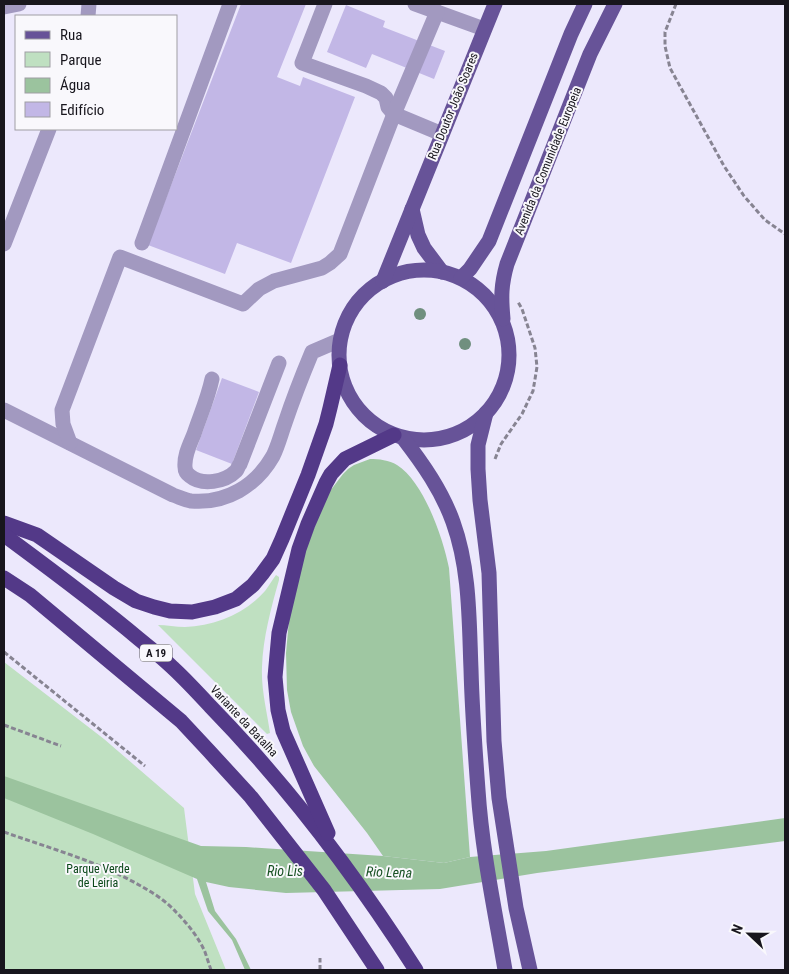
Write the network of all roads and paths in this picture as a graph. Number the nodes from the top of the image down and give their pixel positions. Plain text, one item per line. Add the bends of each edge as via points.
1 (19, 4) edge
2 (230, 4) edge
3 (325, 4) edge
4 (415, 4) edge
5 (495, 4) edge
6 (585, 4) edge
7 (615, 4) edge
8 (676, 4) edge
9 (4, 7) edge
10 (437, 12) junction
11 (484, 29) junction
12 (394, 114) junction
13 (49, 130) edge
14 (442, 134) junction
15 (412, 209) junction
16 (785, 234) edge
17 (142, 243) dead end
18 (4, 244) edge
19 (442, 272) junction
20 (461, 278) junction
21 (383, 281) junction
22 (516, 298) dead end
23 (503, 323) junction
24 (340, 340) junction
25 (279, 363) dead end
26 (340, 365) junction
27 (212, 379) dead end
28 (4, 410) edge
29 (486, 413) junction
30 (399, 436) junction
31 (70, 443) junction
32 (494, 462) dead end
33 (4, 523) edge
34 (4, 535) edge
35 (4, 578) edge
36 (4, 652) edge
37 (4, 725) edge
38 (61, 746) dead end
39 (145, 766) dead end
40 (4, 832) edge
41 (338, 856) junction
42 (320, 958) dead end
43 (505, 966) edge
44 (375, 968) edge
45 (211, 970) edge
46 (320, 970) edge
47 (416, 970) edge
48 (530, 970) edge

1 - 9 street
2 - 17 street
3 - 12 street via 302,63 381,93
4 - 10 street
5 - 11 main road, Rua Doutor João Soares
6 - 20 main road, Avenida da Comunidade Europeia via 489,241
7 - 23 main road, Avenida da Comunidade Europeia via 590,54 508,264 502,283
8 - 16 path via 665,32 670,68 744,196 765,220
10 - 11 street
10 - 12 street
11 - 14 main road, Rua Doutor João Soares
12 - 14 street
12 - 31 street via 340,254 322,268 274,281 259,288 243,304 120,257 62,410
13 - 18 street
14 - 15 main road, Rua Doutor João Soares
15 - 19 main road via 424,248
15 - 21 main road, Rua Doutor João Soares
19 - 20 main road
19 - 21 main road via 402,273
20 - 23 main road via 493,305
21 - 24 main road via 363,296 348,316
22 - 32 path via 535,348 537,367 533,391 501,444
23 - 29 main road via 509,346 508,370 500,393
24 - 26 main road
24 - 31 street via 312,352 274,454 264,470 248,485 225,497 190,501 173,496
25 - 27 street via 240,464 225,478 204,482 195,480 184,468
26 - 30 main road via 345,388 357,408 374,424
26 - 33 highway via 326,424 282,539 262,574 236,599 192,612 154,607 114,588 37,535
28 - 31 street
29 - 30 main road via 469,427 448,437 426,440
29 - 48 main road via 478,445 478,469 489,573 494,741 516,908
30 - 41 highway via 345,459 331,474 299,549 279,633 275,677 283,732
30 - 43 main road via 428,471 444,499 465,567 479,804
34 - 41 highway, Variante da Batalha / A 19 via 110,614 173,668 237,733
35 - 44 highway via 30,595 181,721 251,797 324,890
36 - 39 path
37 - 38 path
40 - 45 path via 99,866 152,893 175,910 191,929
41 - 47 highway, Variante da Batalha / A 19
42 - 46 path

